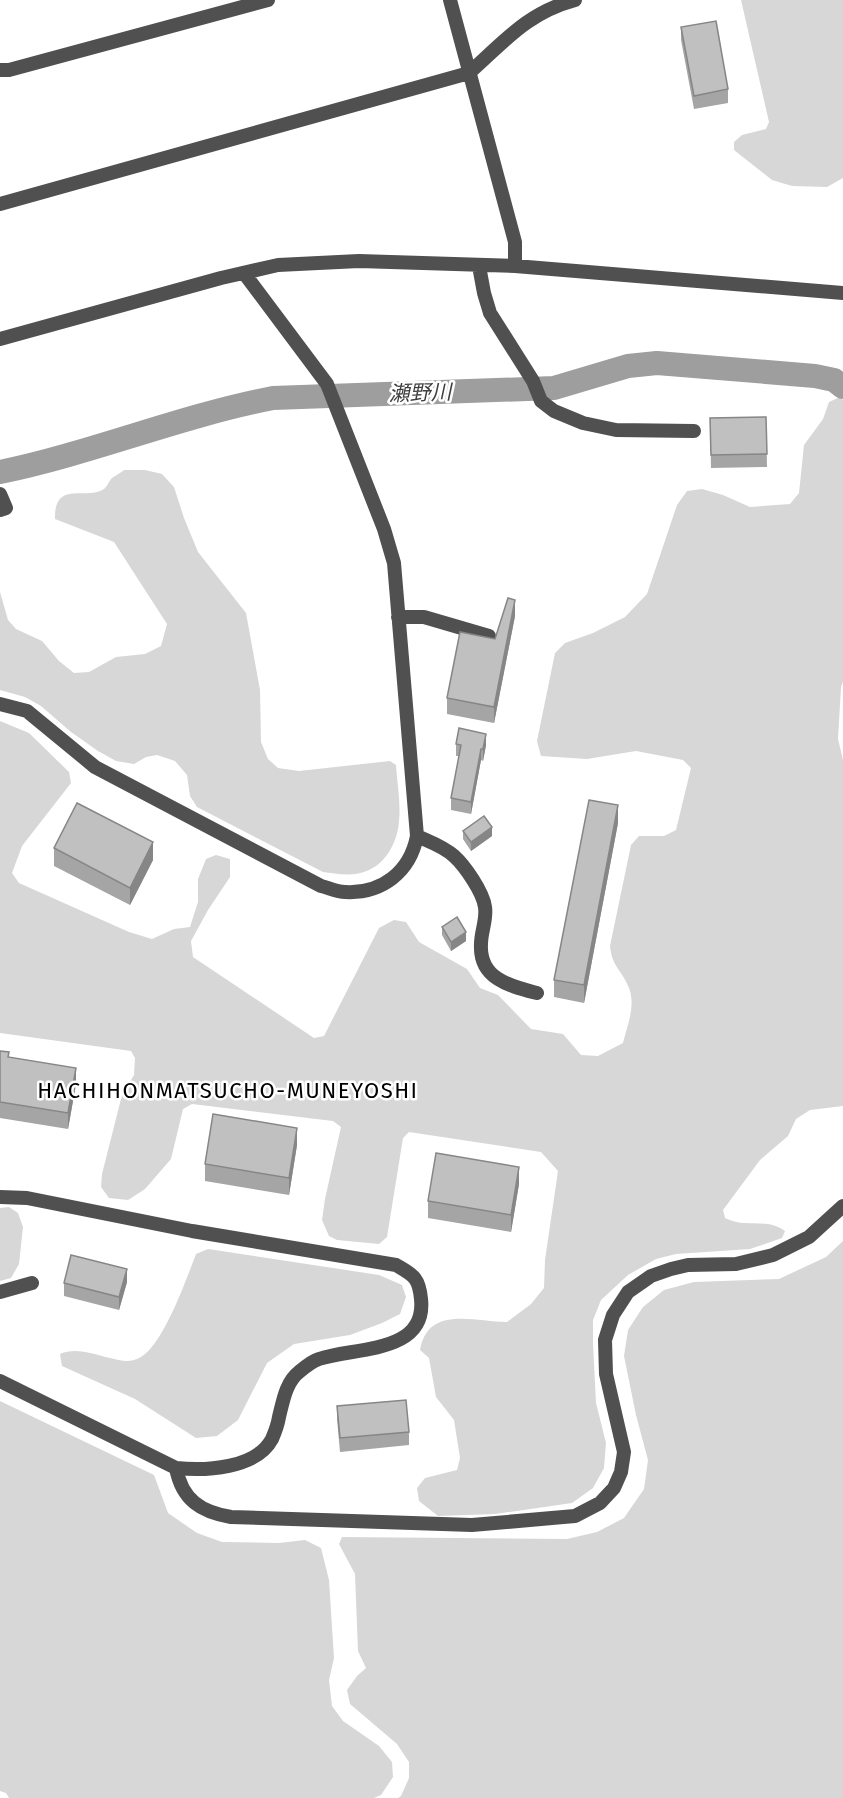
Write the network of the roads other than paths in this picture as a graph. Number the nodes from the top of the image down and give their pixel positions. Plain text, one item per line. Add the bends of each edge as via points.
1 (268, 0) edge
2 (450, 0) edge
3 (575, 0) edge
4 (0, 70) edge
5 (469, 73) junction
6 (0, 204) edge
7 (479, 266) junction
8 (515, 267) junction
9 (244, 273) junction
10 (843, 293) edge
11 (0, 339) edge
12 (694, 431) dead end
13 (0, 494) edge
14 (0, 510) edge
15 (398, 617) junction
16 (489, 636) edge
17 (0, 704) edge
18 (417, 836) junction
19 (537, 993) dead end
20 (0, 1197) edge
21 (843, 1206) edge
22 (32, 1283) dead end
23 (0, 1292) edge
24 (0, 1381) edge
25 (176, 1467) junction

1 - 4 lane
2 - 5 lane
3 - 5 lane via 548,8 528,20
5 - 6 lane
5 - 8 lane via 515,242
7 - 8 lane
7 - 9 lane via 359,261 278,265
7 - 12 lane via 490,313 533,381 541,401 554,411 616,430
8 - 10 lane
9 - 11 lane
9 - 15 lane via 327,384 337,405 394,563
13 - 14 lane via 6,508
15 - 16 lane via 424,617
15 - 18 lane
17 - 18 lane via 27,711 94,767 321,886 344,892 368,890 391,880 414,852
18 - 19 lane via 455,856 481,893 486,908 480,943 482,960 491,976
20 - 25 lane via 27,1198 192,1231 374,1260 413,1274 420,1285 422,1303 410,1334 395,1343 316,1360 297,1373 286,1391 272,1440 260,1453 222,1467
21 - 25 lane via 809,1237 773,1255 736,1264 671,1269 651,1276 628,1292 613,1315 604,1340 606,1374 624,1452 621,1472 614,1488 600,1503 575,1516 472,1525 231,1517 210,1513 188,1497
22 - 23 lane
24 - 25 lane

